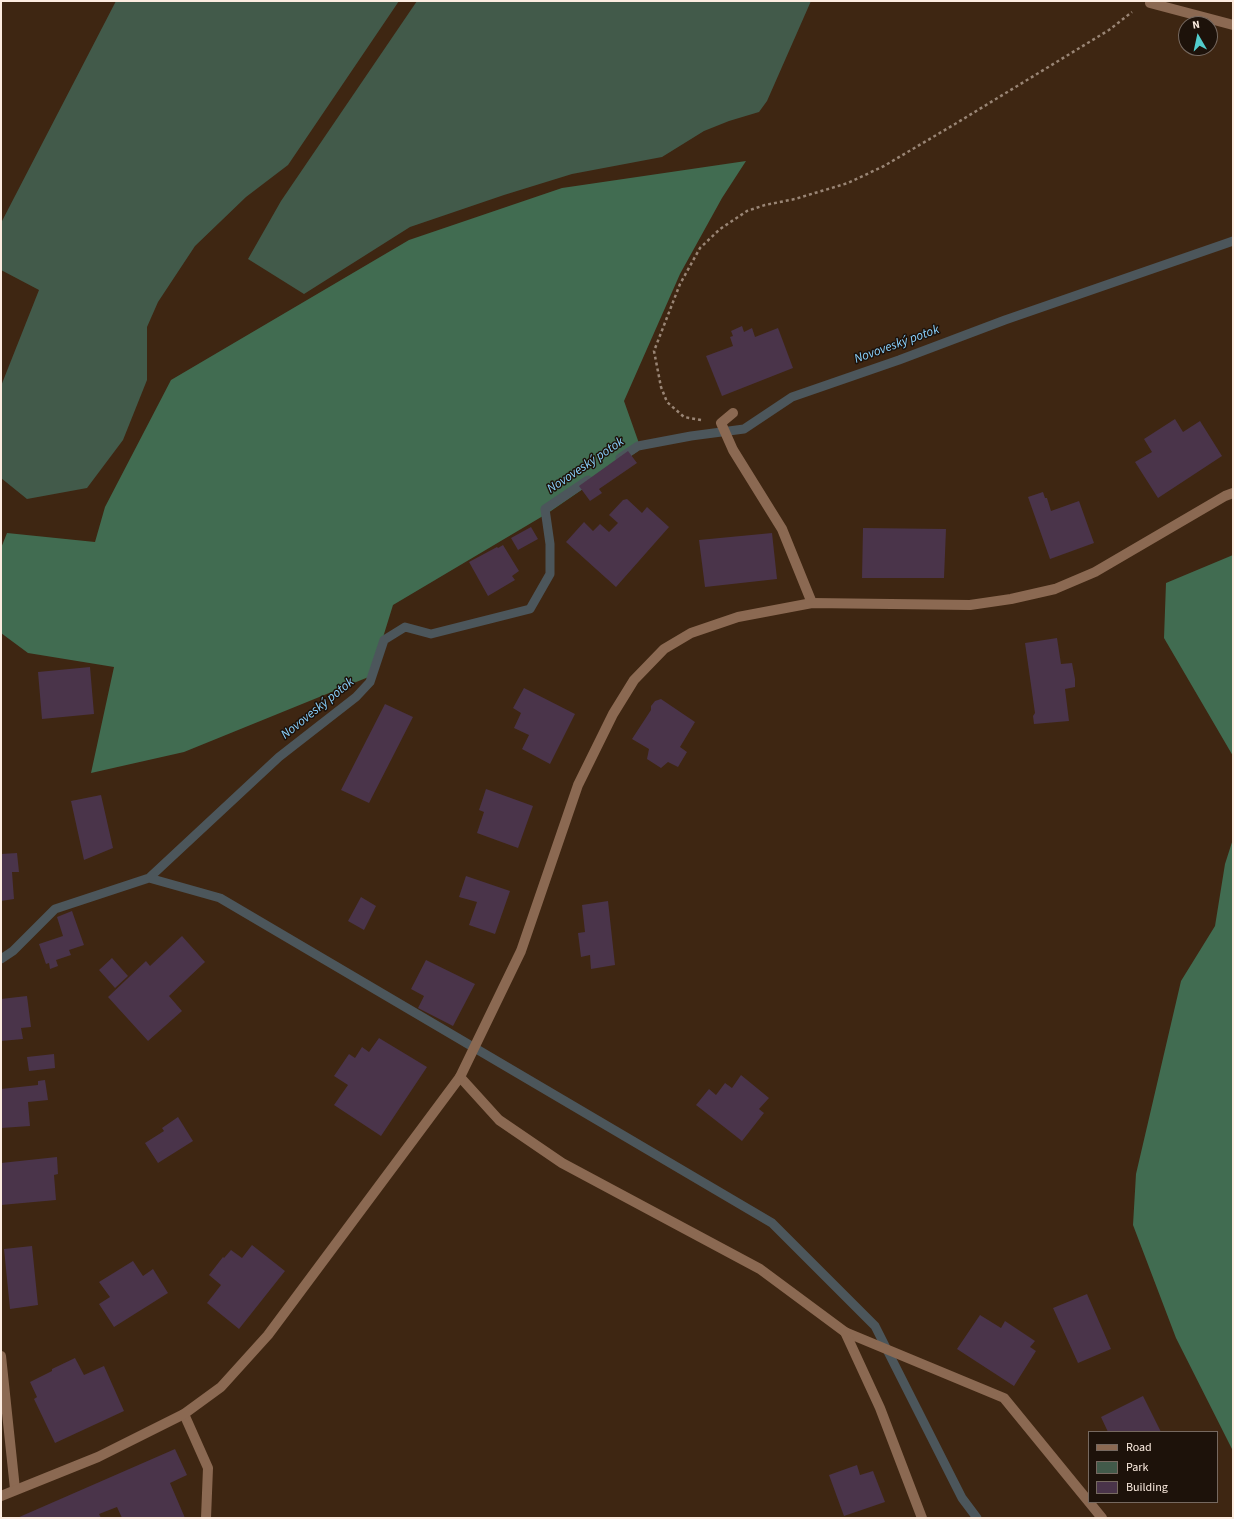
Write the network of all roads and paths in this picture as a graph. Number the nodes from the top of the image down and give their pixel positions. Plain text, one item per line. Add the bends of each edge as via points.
1 (1150, 3) joint
2 (1233, 25) edge
3 (733, 412) dead end
4 (721, 423) junction
5 (1233, 493) edge
6 (812, 603) junction
7 (460, 1077) junction
8 (844, 1332) junction
9 (1, 1356) edge
10 (184, 1414) junction
11 (16, 1489) junction
12 (1, 1496) edge
13 (1088, 1501) edge
14 (1090, 1503) edge
15 (206, 1518) edge
16 (922, 1518) edge
17 (1102, 1518) edge

1 - 2 street
1 - 4 path via 884,166 848,183 747,212 720,229 700,248 680,284 654,351 661,387 667,402 684,417
3 - 4 street
4 - 6 street via 733,450 782,529
5 - 6 street via 1095,572 1055,589 970,605
6 - 7 street via 738,617 691,633 664,649 634,680 613,714 578,785 522,951
7 - 8 street via 499,1120 562,1163 760,1269
7 - 10 street via 268,1335 221,1387
8 - 13 street via 1004,1398
8 - 16 street via 880,1408
9 - 11 street
10 - 11 street via 98,1457
10 - 15 street via 208,1468
11 - 12 street
14 - 17 street

